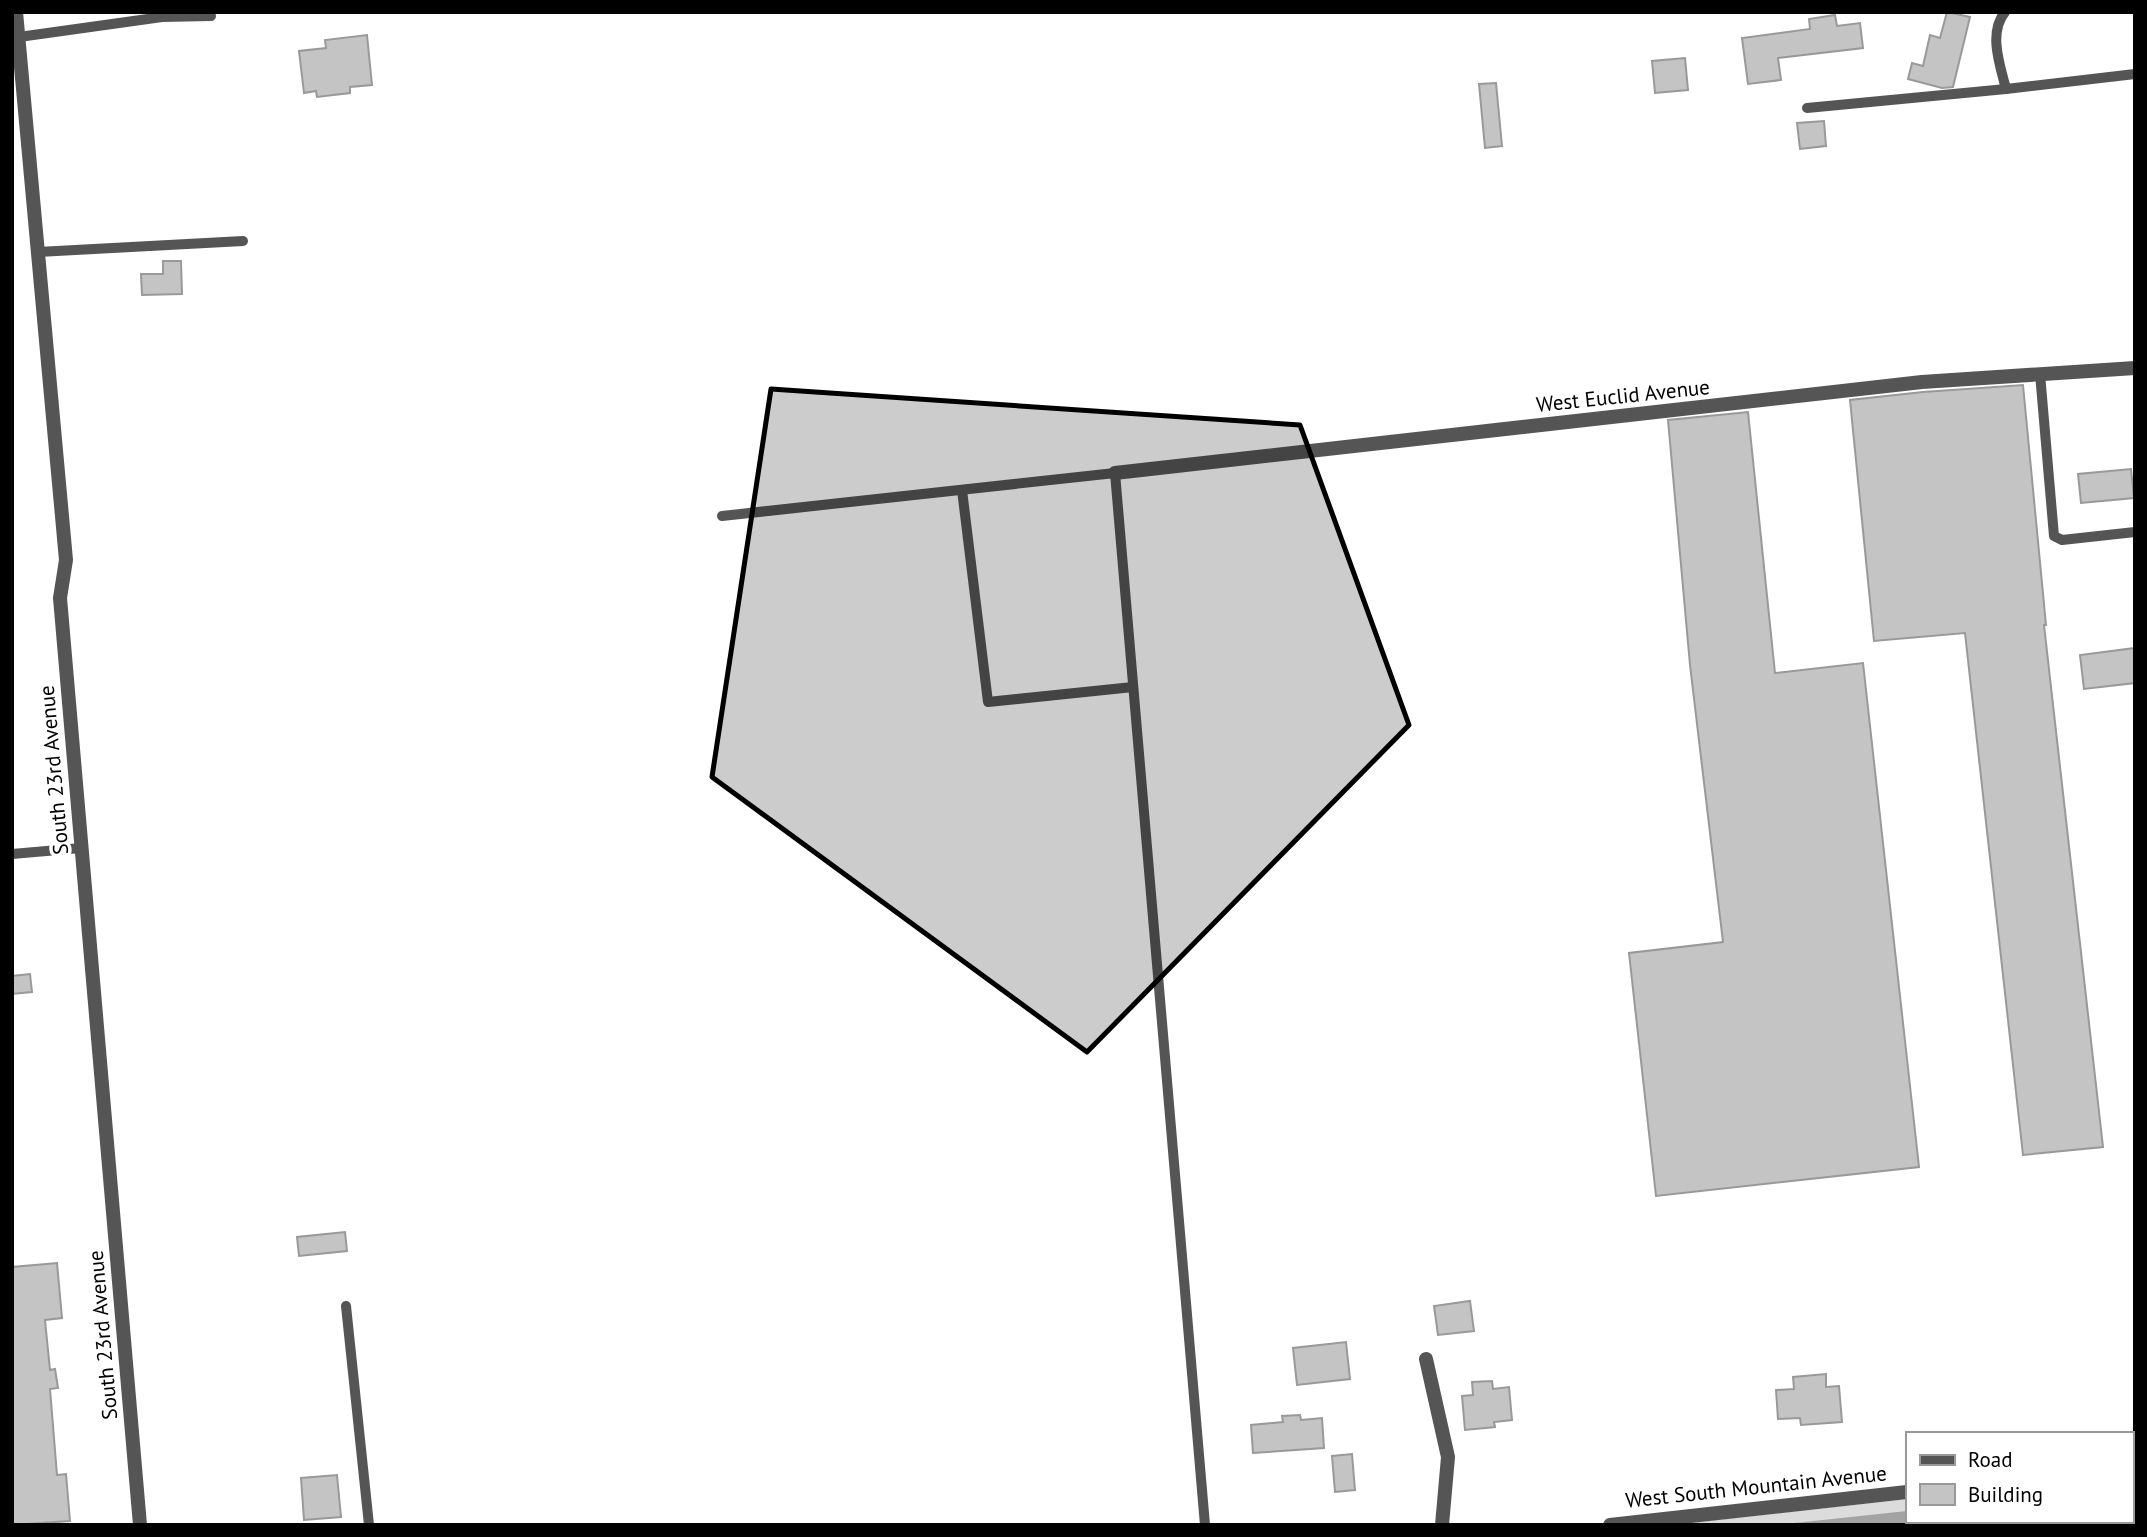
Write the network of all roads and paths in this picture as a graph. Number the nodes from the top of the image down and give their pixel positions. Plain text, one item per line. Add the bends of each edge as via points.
1 (16, 12) edge
2 (2005, 12) edge
3 (211, 16) dead end
4 (19, 37) junction
5 (2135, 74) edge
6 (2006, 89) junction
7 (1807, 108) dead end
8 (243, 241) dead end
9 (38, 252) junction
10 (2135, 368) edge
11 (2040, 374) junction
12 (1115, 473) junction
13 (962, 490) junction
14 (722, 516) dead end
15 (2135, 533) edge
16 (1133, 687) junction
17 (81, 848) junction
18 (12, 854) edge
19 (346, 1306) dead end
20 (1426, 1359) dead end
21 (1906, 1492) edge
22 (140, 1525) edge
23 (369, 1525) edge
24 (1205, 1525) edge
25 (1442, 1525) edge
26 (1609, 1525) edge

1 - 4 street, South 23rd Avenue
2 - 6 lane via 1995,36
3 - 4 lane via 162,17
4 - 9 street, South 23rd Avenue
5 - 6 lane
6 - 7 lane
8 - 9 lane
9 - 17 street, South 23rd Avenue via 66,561 60,598
10 - 11 street, West Euclid Avenue
11 - 12 street, West Euclid Avenue via 1922,382
11 - 15 lane via 2054,536 2062,540
12 - 13 lane
12 - 16 lane
13 - 14 lane
13 - 16 lane via 988,702
16 - 24 lane
17 - 18 lane
17 - 22 street, South 23rd Avenue
19 - 23 lane
20 - 25 street via 1448,1457
21 - 26 street, West South Mountain Avenue

